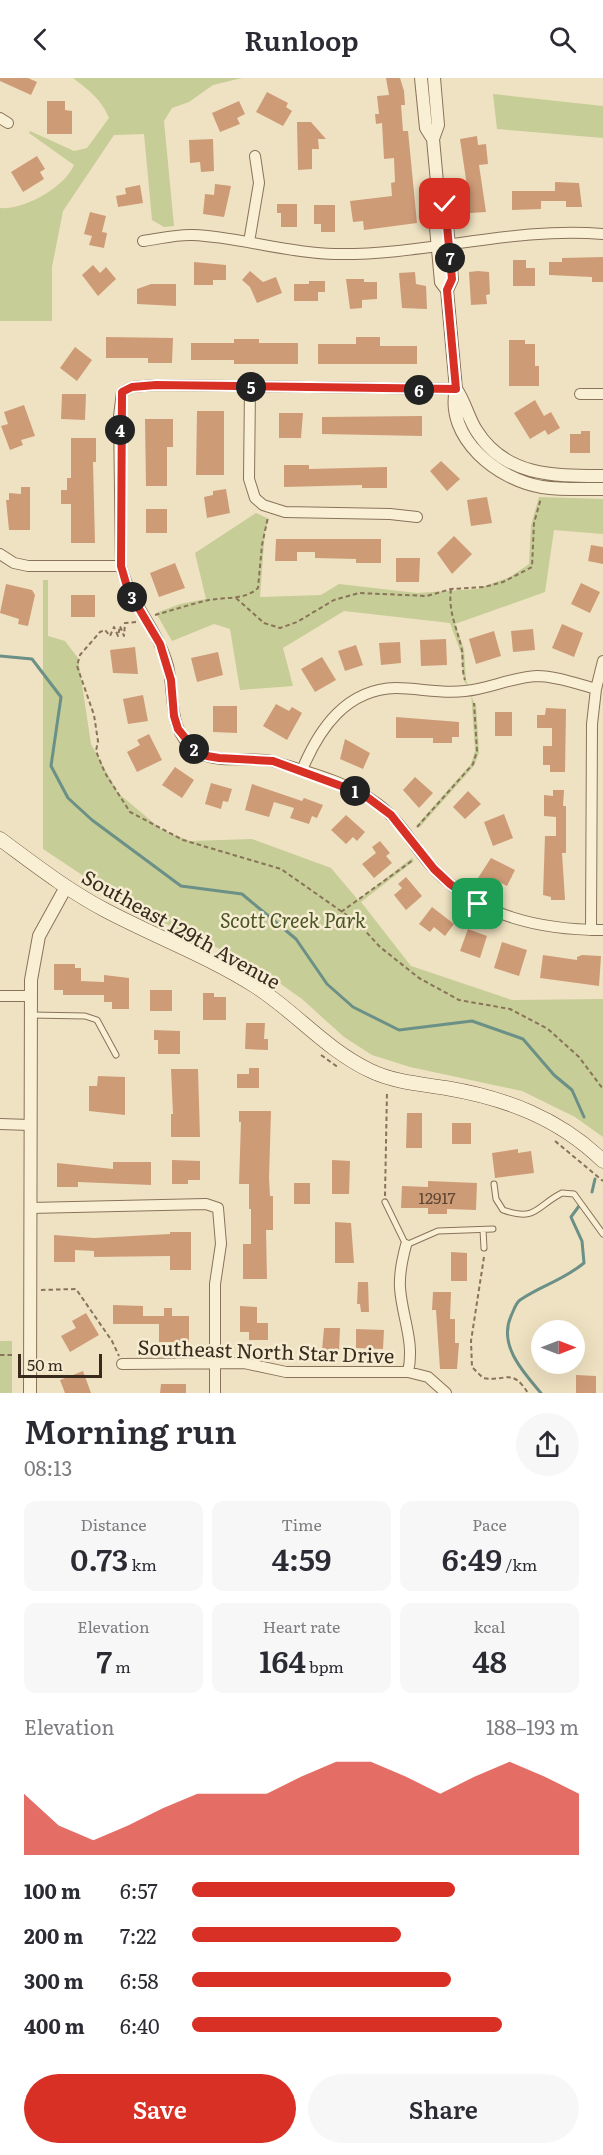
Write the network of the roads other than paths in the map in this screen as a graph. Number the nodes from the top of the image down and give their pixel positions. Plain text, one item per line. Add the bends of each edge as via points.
1 (428, 79) edge
2 (255, 156) dead end
3 (603, 234) edge
4 (143, 241) dead end
5 (249, 242) junction
6 (443, 246) junction
7 (250, 387) junction
8 (456, 389) junction
9 (580, 394) dead end
10 (603, 394) edge
11 (603, 476) edge
12 (603, 489) edge
13 (417, 517) dead end
14 (0, 554) edge
15 (121, 566) junction
16 (603, 661) edge
17 (596, 689) junction
18 (302, 770) junction
19 (0, 839) edge
20 (66, 887) junction
21 (591, 930) junction
22 (603, 930) edge
23 (0, 996) edge
24 (30, 996) junction
25 (30, 1015) junction
26 (117, 1055) dead end
27 (0, 1124) edge
28 (30, 1125) junction
29 (603, 1161) edge
30 (494, 1184) dead end
31 (385, 1202) road end
32 (30, 1208) junction
33 (493, 1229) dead end
34 (483, 1230) junction
35 (603, 1234) edge
36 (406, 1245) junction
37 (484, 1248) road end
38 (215, 1362) junction
39 (123, 1364) road end
40 (408, 1372) junction
41 (30, 1393) edge
42 (215, 1393) edge
43 (446, 1393) edge

1 - 6 street via 438,125 433,139 438,193 434,206
2 - 5 street via 259,183
3 - 6 street via 570,231
4 - 5 street via 191,234
5 - 6 street via 334,254
6 - 8 street via 441,282 447,290
7 - 8 street
7 - 13 street via 249,479 255,498 271,509
7 - 15 street via 132,387 122,392
8 - 11 street via 477,432 500,456 515,465 548,475
8 - 12 street via 452,405 464,436 498,470 544,487
9 - 10 street
14 - 15 street via 28,566
15 - 18 street via 128,590 160,644 171,680 174,716 185,741 207,756 257,758
16 - 17 street
17 - 18 street via 538,676 454,692 393,688 376,691 356,698 326,724
17 - 21 street via 592,724
18 - 21 street via 377,803 434,869 478,904 541,927
19 - 20 main road, Southeast 129th Avenue
20 - 24 street via 39,936
20 - 29 main road, Southeast 129th Avenue via 254,985 332,1049 359,1066 389,1078 478,1094 523,1108 579,1140
21 - 22 street
23 - 24 street
24 - 25 street
25 - 26 lane via 85,1016 97,1020
25 - 28 street
27 - 28 street
28 - 32 street
30 - 35 lane via 502,1210 521,1215 537,1213 562,1193 574,1194
31 - 36 lane
32 - 38 street via 207,1204 218,1208 221,1244 215,1284
32 - 41 street
33 - 34 lane
34 - 36 lane via 438,1232
34 - 37 lane
36 - 40 street via 400,1289 411,1348
38 - 39 street, Southeast North Star Drive
38 - 40 street, Southeast North Star Drive via 244,1363 286,1372
38 - 42 street
40 - 43 street via 428,1377

